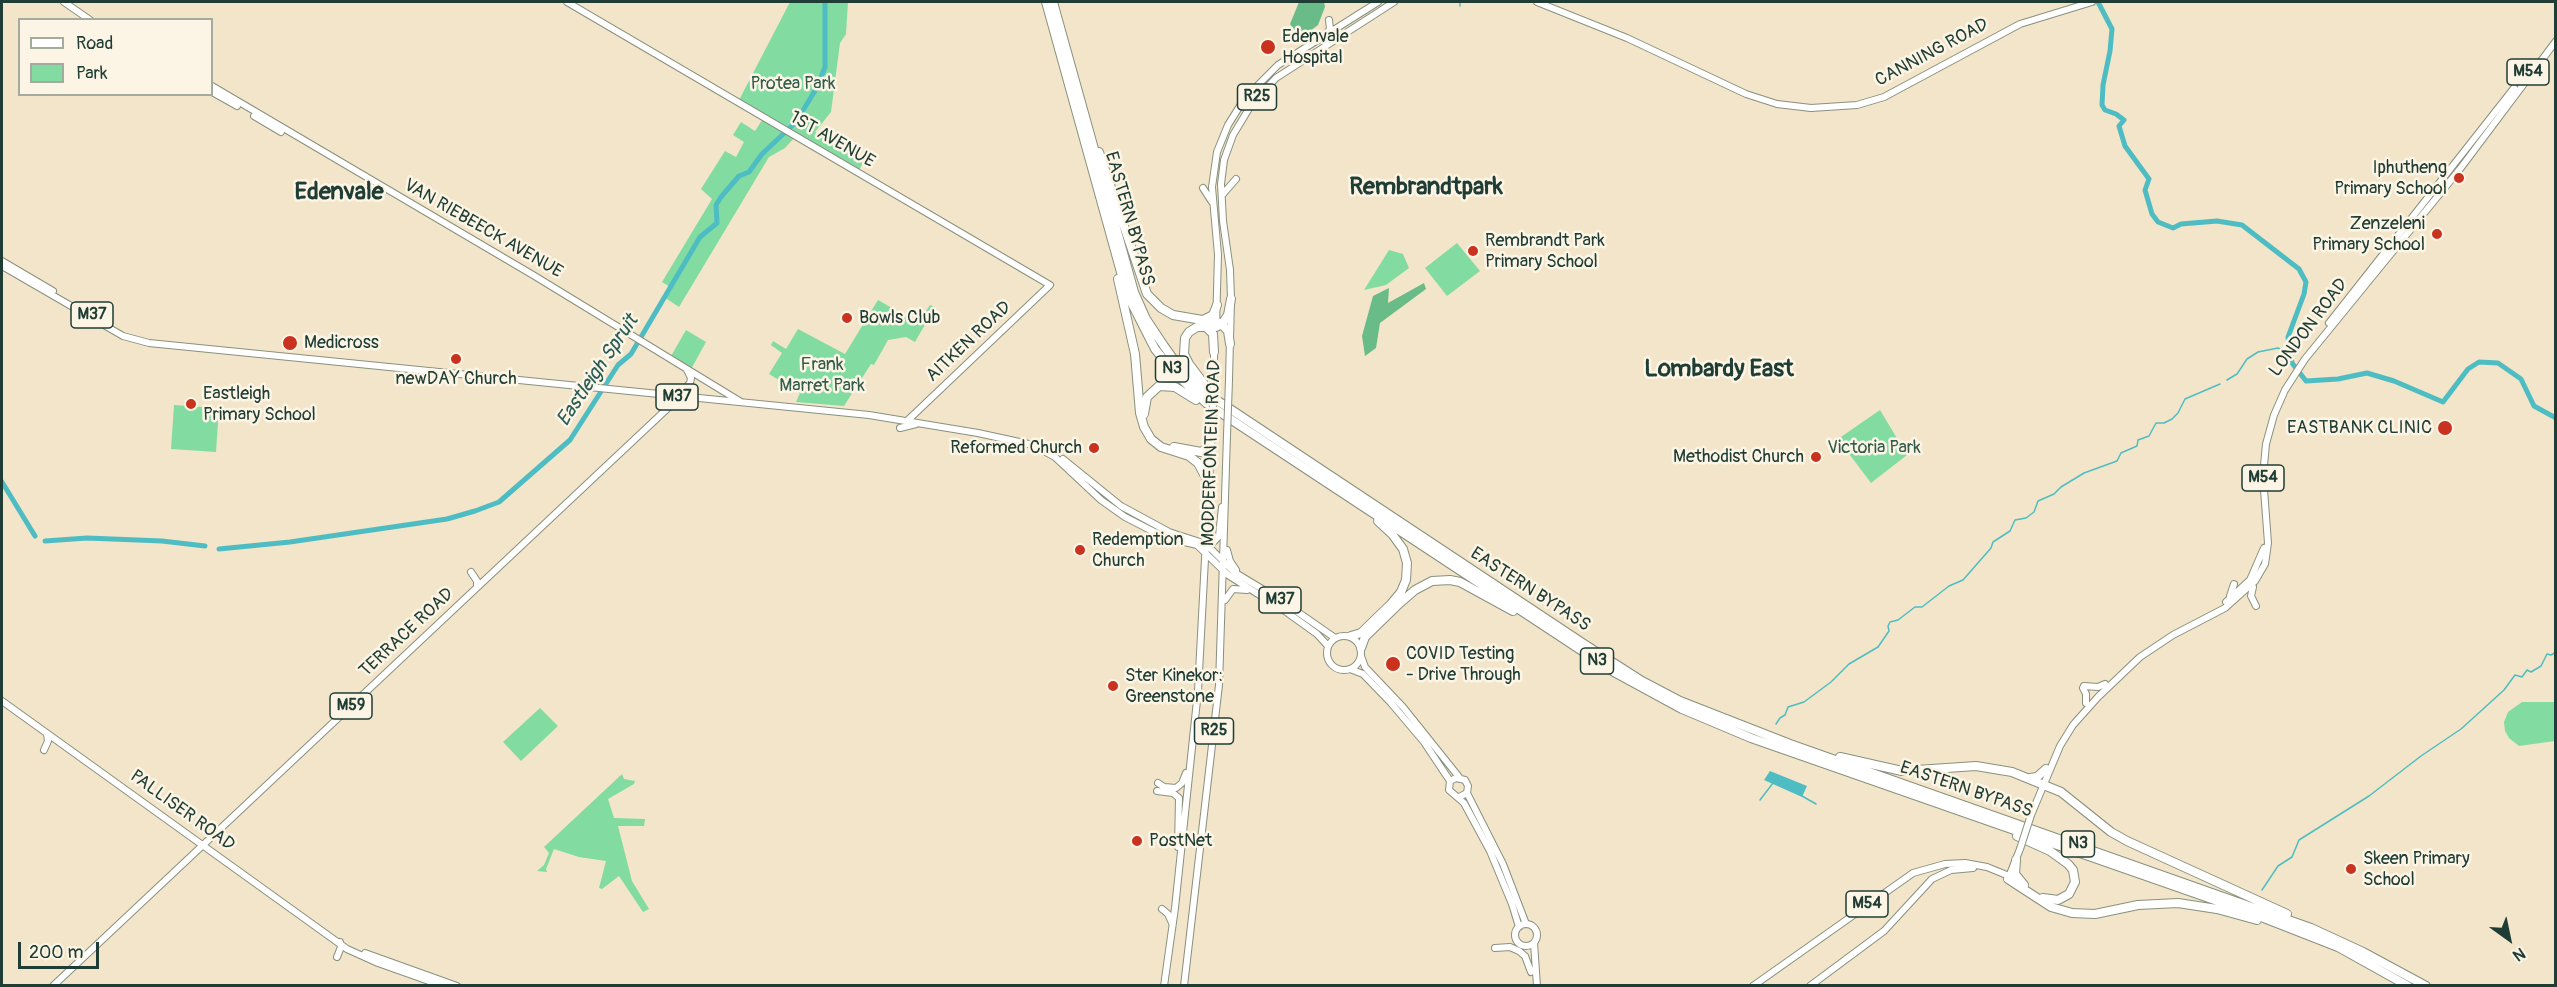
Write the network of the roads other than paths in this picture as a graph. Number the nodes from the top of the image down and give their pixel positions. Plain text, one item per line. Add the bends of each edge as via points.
1 (64, 2) edge
2 (567, 2) edge
3 (1046, 2) edge
4 (1053, 2) edge
5 (1378, 2) edge
6 (1394, 2) edge
7 (1537, 2) edge
8 (2092, 2) edge
9 (72, 7) junction
10 (87, 18) edge
11 (94, 18) edge
12 (1329, 20) dead end
13 (1326, 34) junction
14 (2556, 35) edge
15 (2556, 41) edge
16 (1075, 76) junction
17 (213, 87) edge
18 (213, 92) edge
19 (1236, 179) dead end
20 (1096, 184) junction
21 (1203, 188) dead end
22 (1221, 199) junction
23 (1213, 202) junction
24 (2, 261) edge
25 (2, 266) edge
26 (1050, 285) joint
27 (1232, 299) junction
28 (1216, 305) junction
29 (582, 307) junction
30 (1202, 323) junction
31 (1218, 324) junction
32 (136, 340) junction
33 (1230, 344) junction
34 (1214, 351) junction
35 (2304, 358) junction
36 (687, 370) junction
37 (699, 377) junction
38 (686, 389) junction
39 (657, 395) junction
40 (679, 397) junction
41 (692, 398) junction
42 (744, 403) junction
43 (921, 408) junction
44 (667, 409) junction
45 (909, 419) junction
46 (922, 422) junction
47 (1250, 423) junction
48 (900, 428) dead end
49 (1000, 435) junction
50 (1227, 436) junction
51 (1211, 439) junction
52 (1334, 488) junction
53 (1100, 490) junction
54 (1354, 500) junction
55 (1114, 501) junction
56 (1208, 506) junction
57 (1207, 525) junction
58 (1186, 537) junction
59 (1225, 537) junction
60 (1207, 548) junction
61 (1224, 563) junction
62 (1224, 571) junction
63 (471, 572) dead end
64 (1242, 576) junction
65 (2253, 580) junction
66 (477, 587) junction
67 (1262, 597) junction
68 (2236, 599) junction
69 (2224, 603) junction
70 (1222, 628) junction
71 (1557, 634) junction
72 (1351, 636) junction
73 (1335, 638) junction
74 (1328, 646) junction
75 (1361, 652) junction
76 (1350, 669) junction
77 (2105, 686) junction
78 (2, 701) edge
79 (2089, 704) junction
80 (47, 734) junction
81 (1790, 744) junction
82 (44, 750) dead end
83 (1192, 751) junction
84 (2047, 772) junction
85 (1459, 777) junction
86 (2025, 777) junction
87 (1450, 781) junction
88 (1158, 783) dead end
89 (2044, 786) junction
90 (1157, 791) dead end
91 (1467, 793) junction
92 (1459, 797) junction
93 (1960, 811) junction
94 (196, 839) junction
95 (204, 845) junction
96 (194, 853) junction
97 (2015, 862) junction
98 (1996, 870) junction
99 (1179, 871) junction
100 (2008, 878) junction
101 (2024, 885) junction
102 (1162, 909) dead end
103 (1172, 924) junction
104 (1522, 925) junction
105 (1534, 943) junction
106 (1521, 945) junction
107 (345, 946) junction
108 (1495, 948) dead end
109 (2363, 952) junction
110 (337, 957) dead end
111 (2367, 963) junction
112 (1531, 972) junction
113 (1810, 985) edge
114 (53, 986) edge
115 (443, 986) edge
116 (457, 986) edge
117 (1164, 986) edge
118 (1184, 986) edge
119 (1535, 986) edge
120 (1753, 986) edge
121 (2408, 986) edge
122 (2426, 986) edge

1 - 9 main road
2 - 26 main road, 1ST AVENUE
3 - 20 highway, EASTERN BYPASS / N3
4 - 16 highway, EASTERN BYPASS / N3
5 - 13 main road, MODDERFONTEIN ROAD / R25
6 - 22 main road, MODDERFONTEIN ROAD / R25 via 1264,89 1241,119 1230,143
7 - 8 main road, CANNING ROAD via 1627,38 1746,94 1777,104 1811,108 1867,102 1902,88 2020,24
9 - 10 main road
9 - 11 main road
12 - 13 main road
13 - 23 main road, MODDERFONTEIN ROAD / R25 via 1266,75 1233,115 1217,152
14 - 35 main road, LONDON ROAD / M54
15 - 35 main road, LONDON ROAD / M54 via 2460,169
16 - 30 highway via 1145,289 1169,313
16 - 47 highway, EASTERN BYPASS / N3 via 1128,276 1146,319 1196,384
17 - 29 main road, VAN RIEBEECK AVENUE
18 - 29 main road, VAN RIEBEECK AVENUE
19 - 22 main road
20 - 52 highway, EASTERN BYPASS / N3 via 1127,294 1155,349 1206,403
20 - 56 highway via 1132,341 1144,427 1156,444 1198,463 1206,478
21 - 23 main road
22 - 27 main road, MODDERFONTEIN ROAD / R25
23 - 28 main road, MODDERFONTEIN ROAD / R25 via 1218,255
24 - 32 main road, M37
25 - 32 main road, M37
26 - 43 main road, AITKEN ROAD
27 - 31 highway via 1227,317
27 - 33 main road, MODDERFONTEIN ROAD / R25
28 - 30 highway
28 - 31 main road, MODDERFONTEIN ROAD / R25
29 - 36 main road, VAN RIEBEECK AVENUE
30 - 31 highway
30 - 34 highway via 1213,334
30 - 47 highway via 1185,338 1184,354 1205,387
31 - 33 highway via 1228,332
31 - 34 main road, MODDERFONTEIN ROAD / R25
32 - 39 main road, M37
33 - 50 main road, MODDERFONTEIN ROAD / R25, bridge
34 - 51 main road, MODDERFONTEIN ROAD / R25, bridge
35 - 65 main road, LONDON ROAD / M54 via 2278,396 2266,433 2261,477 2266,537
36 - 37 main road, VAN RIEBEECK AVENUE
36 - 38 main road via 691,378
37 - 38 main road, TERRACE ROAD
37 - 42 main road, VAN RIEBEECK AVENUE
38 - 40 main road, TERRACE ROAD / M59
38 - 41 main road
39 - 40 main road, M37
39 - 44 main road
40 - 41 main road, M37
40 - 44 main road, TERRACE ROAD / M59
41 - 42 main road, M37
41 - 44 main road
42 - 45 main road, VAN RIEBEECK AVENUE / M37
43 - 45 main road, AITKEN ROAD
43 - 46 main road
44 - 66 main road, TERRACE ROAD / M59
45 - 46 main road, VAN RIEBEECK AVENUE / M37
46 - 48 main road
46 - 49 main road, VAN RIEBEECK AVENUE / M37
47 - 81 highway, EASTERN BYPASS / N3 via 1642,681 1690,705
49 - 53 main road, VAN RIEBEECK AVENUE / M37 via 1038,443 1053,451
49 - 60 main road, VAN RIEBEECK AVENUE / M37 via 1046,451 1125,517 1164,537
50 - 59 main road, MODDERFONTEIN ROAD / R25
50 - 60 main road via 1220,533
51 - 52 highway via 1206,450 1198,453 1156,439 1144,414 1151,391 1162,385 1179,388
51 - 56 main road, MODDERFONTEIN ROAD / R25
52 - 54 highway, EASTERN BYPASS / N3
53 - 55 main road, VAN RIEBEECK AVENUE / M37
53 - 55 main road via 1111,491
54 - 71 highway, EASTERN BYPASS / N3
54 - 72 highway via 1396,538 1408,568 1398,597 1363,631
55 - 58 main road, VAN RIEBEECK AVENUE / M37 via 1151,523
56 - 57 main road, MODDERFONTEIN ROAD / R25
57 - 58 main road via 1201,535
57 - 60 main road, MODDERFONTEIN ROAD / R25
58 - 60 main road, VAN RIEBEECK AVENUE / M37
59 - 61 main road, MODDERFONTEIN ROAD / R25
59 - 64 main road via 1230,561
60 - 61 main road, VAN RIEBEECK AVENUE / M37
60 - 62 main road, M37
60 - 83 main road, MODDERFONTEIN ROAD / R25
61 - 62 main road, MODDERFONTEIN ROAD / R25
61 - 64 main road, M37
62 - 67 main road, M37
62 - 70 main road, MODDERFONTEIN ROAD / R25
63 - 66 main road
64 - 73 main road, M37
65 - 68 main road, LONDON ROAD / M54
65 - 68 main road via 2250,593 2255,605
65 - 69 main road, LONDON ROAD / M54
65 - 69 main road via 2241,585 2233,583 2233,592
66 - 95 main road, TERRACE ROAD / M59
67 - 70 main road via 1239,588 1230,591
67 - 74 main road, M37
68 - 77 main road, LONDON ROAD / M54 via 2157,644
69 - 77 main road, LONDON ROAD / M54 via 2152,646
70 - 118 main road, MODDERFONTEIN ROAD / R25 via 1219,685
71 - 75 highway via 1455,580 1438,580 1411,593 1365,638
71 - 93 highway, EASTERN BYPASS / N3 via 1638,686 1715,724
72 - 73 main road
72 - 75 main road
73 - 74 main road
74 - 76 main road via 1331,664 1341,670
75 - 76 main road via 1357,664
75 - 85 main road via 1365,667
76 - 87 main road via 1363,674 1391,703
77 - 79 main road, LONDON ROAD / M54
77 - 79 main road via 2103,699
77 - 79 main road via 2084,687
78 - 80 main road, PALLISER ROAD
79 - 84 main road, LONDON ROAD / M54 via 2063,734
80 - 82 main road
80 - 94 main road, PALLISER ROAD
81 - 86 highway via 1896,771 1976,766
81 - 109 highway, EASTERN BYPASS / N3 via 2245,903
83 - 88 main road via 1182,783 1173,788
83 - 99 main road, MODDERFONTEIN ROAD / R25
84 - 86 highway
84 - 89 highway via 2048,782
85 - 87 main road
85 - 91 main road via 1467,783
86 - 89 highway
87 - 92 main road via 1450,793
89 - 97 main road, bridge
89 - 109 highway via 2077,803 2118,837 2333,934
90 - 99 main road via 1173,793 1180,801
91 - 92 main road
91 - 104 main road via 1503,864
92 - 104 main road via 1490,851
93 - 101 highway via 2050,851 2068,864 2075,877 2069,894 2054,901
93 - 111 highway, EASTERN BYPASS / N3 via 2246,911 2338,947
94 - 95 main road, PALLISER ROAD
94 - 96 main road
95 - 96 main road, TERRACE ROAD / M59
95 - 107 main road, PALLISER ROAD
96 - 114 main road, TERRACE ROAD / M59
97 - 98 main road via 2005,870
97 - 100 main road
97 - 101 highway via 2016,874
98 - 100 main road, M54
98 - 120 main road, M54 via 1956,863 1913,873
99 - 103 main road, MODDERFONTEIN ROAD / R25
100 - 101 highway
100 - 111 highway via 2051,906 2072,913 2095,914 2163,903 2217,909 2283,929
100 - 113 main road, M54 via 1978,868 1944,872 1927,884 1884,931
102 - 103 main road
103 - 117 main road, MODDERFONTEIN ROAD / R25
104 - 105 main road via 1536,930
104 - 106 main road via 1515,937
105 - 106 main road
105 - 119 main road
106 - 112 main road
107 - 110 main road
107 - 115 main road via 378,963
107 - 116 main road
108 - 112 main road via 1510,947 1522,952
109 - 122 highway, EASTERN BYPASS / N3
111 - 121 highway, EASTERN BYPASS / N3
112 - 119 main road

